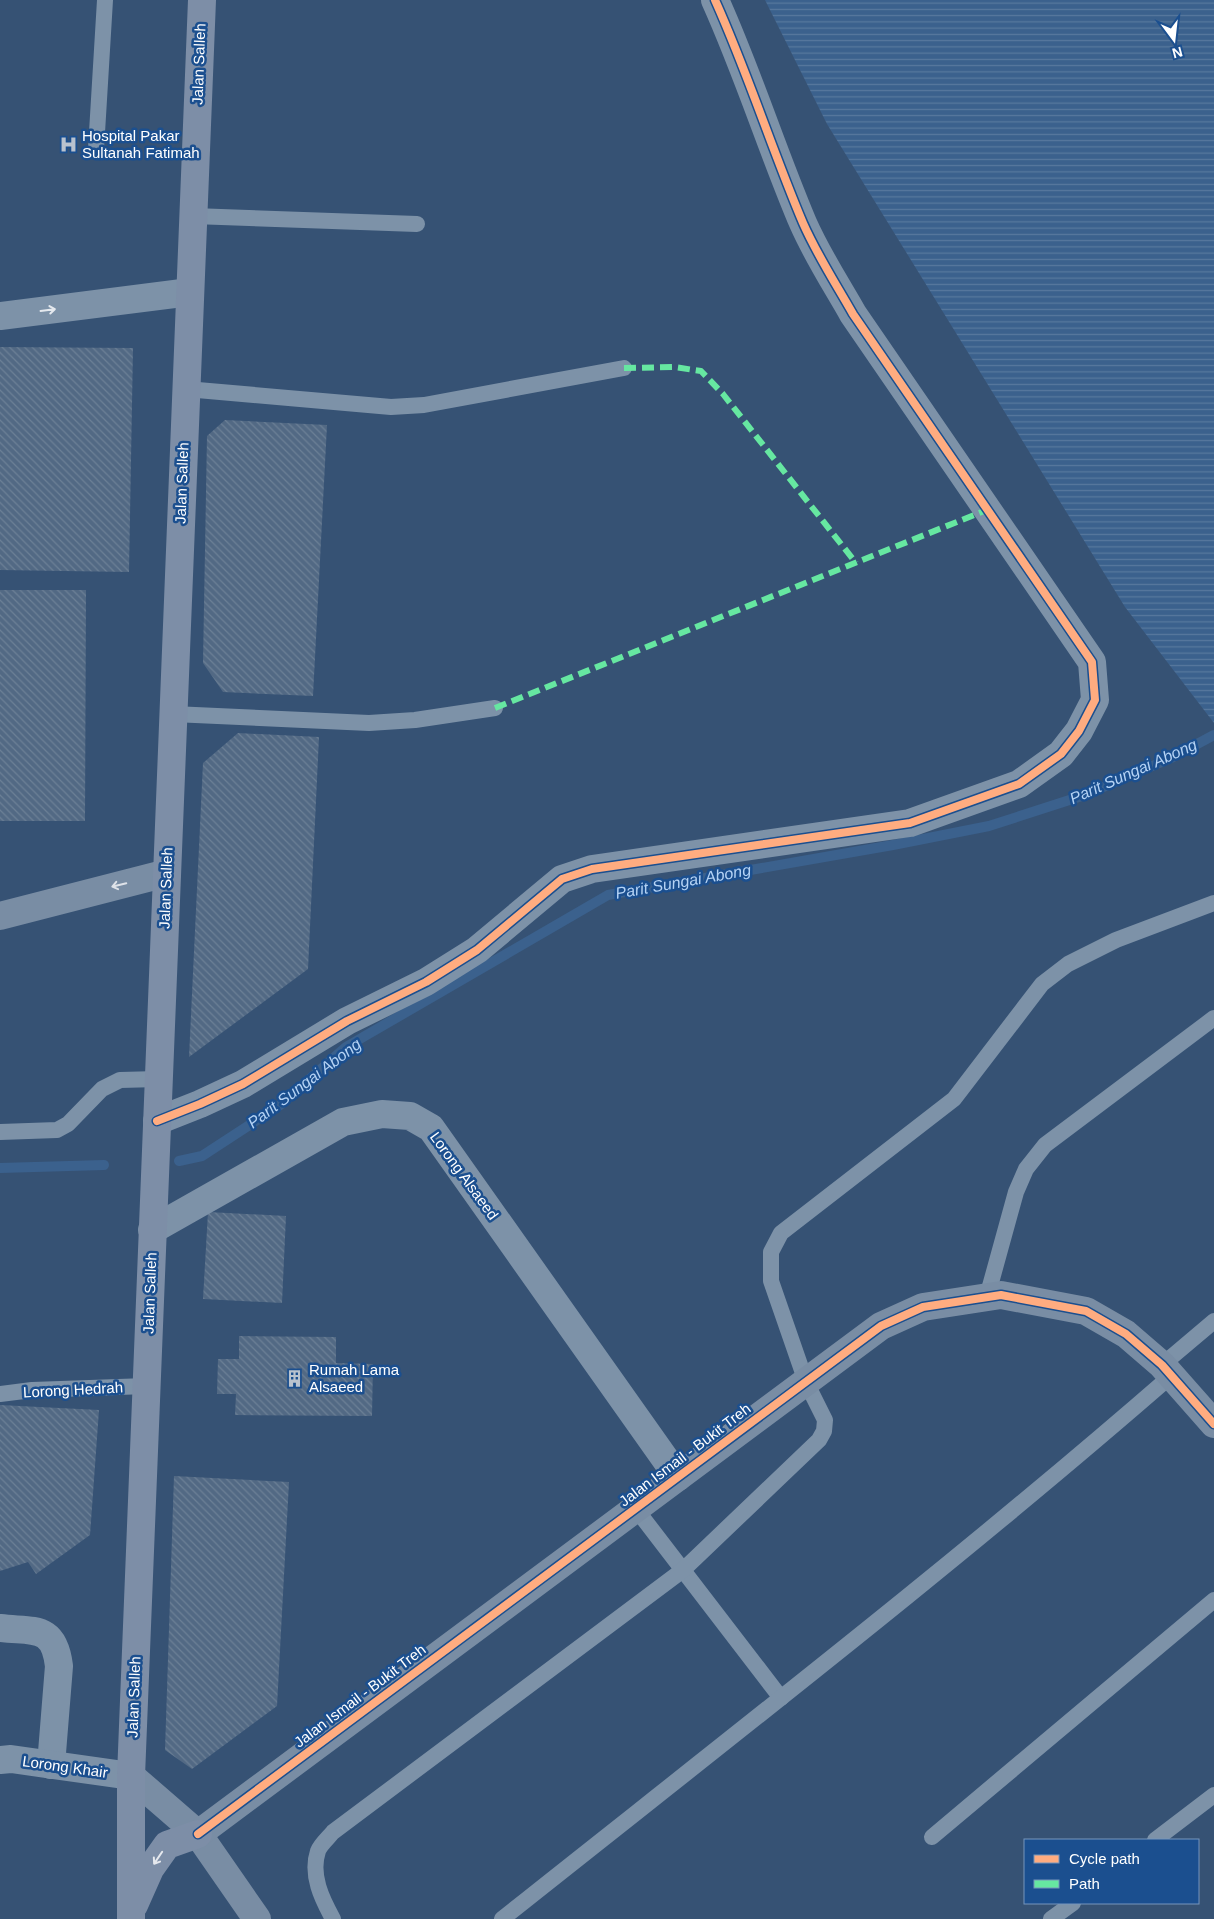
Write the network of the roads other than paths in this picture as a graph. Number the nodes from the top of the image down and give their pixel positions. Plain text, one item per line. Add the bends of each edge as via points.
1 (105, 0) edge
2 (202, 0) edge
3 (715, 0) edge
4 (96, 148) dead end
5 (193, 216) junction
6 (417, 224) dead end
7 (190, 292) junction
8 (0, 316) edge
9 (624, 368) dead end
10 (186, 389) junction
11 (495, 708) dead end
12 (173, 714) junction
13 (167, 873) junction
14 (1214, 903) edge
15 (0, 916) edge
16 (1214, 1018) edge
17 (158, 1079) junction
18 (157, 1121) junction
19 (0, 1132) edge
20 (152, 1230) junction
21 (987, 1297) junction
22 (1214, 1321) edge
23 (1167, 1370) junction
24 (806, 1382) junction
25 (146, 1386) junction
26 (0, 1394) edge
27 (1214, 1424) edge
28 (678, 1476) junction
29 (636, 1509) junction
30 (683, 1570) junction
31 (1214, 1600) edge
32 (0, 1628) edge
33 (781, 1698) junction
34 (0, 1760) edge
35 (51, 1765) junction
36 (131, 1776) junction
37 (1214, 1795) edge
38 (198, 1834) junction
39 (932, 1837) dead end
40 (1156, 1839) edge
41 (1071, 1904) edge
42 (131, 1915) edge
43 (258, 1919) edge
44 (333, 1919) edge
45 (502, 1919) edge
46 (1051, 1919) edge

1 - 4 lane
2 - 5 main road, Jalan Salleh
3 - 18 street via 742,59 804,224 826,267 853,314 1092,662 1096,700 1079,731 1060,754 1019,784 910,823 592,869 562,879 477,950 426,982 347,1021 243,1084
5 - 6 lane
5 - 7 main road, Jalan Salleh
8 -> 7 street
7 - 10 main road, Jalan Salleh
9 - 10 lane via 400,407
10 - 12 main road, Jalan Salleh
11 - 12 lane via 415,720 368,723
12 - 13 main road, Jalan Salleh
13 -> 15 street
13 - 17 main road, Jalan Salleh
14 - 24 lane via 1116,940 1068,964 1042,984 954,1099 780,1233 771,1252 771,1282
16 - 21 lane via 1045,1145 1026,1169 1016,1192
17 - 18 main road, Jalan Salleh
17 - 19 lane via 120,1080 102,1089 68,1124 57,1130
18 - 20 main road, Jalan Salleh
20 - 25 main road, Jalan Salleh
20 - 28 street, Lorong Alsaeed via 343,1122 382,1114 410,1116 431,1128
21 - 23 street, Jalan Ismail - Bukit Treh via 1001,1295 1086,1311 1126,1334
21 - 24 street, Jalan Ismail - Bukit Treh via 923,1307 881,1326
22 - 23 lane
23 - 27 street, Jalan Ismail - Bukit Treh
23 - 33 lane via 1064,1469
24 - 28 street, Jalan Ismail - Bukit Treh
24 - 30 lane via 825,1420 819,1440
25 - 26 lane, Lorong Hedrah
25 - 36 main road, Jalan Salleh
28 - 29 street, Jalan Ismail - Bukit Treh
29 - 30 lane
29 - 38 street, Jalan Ismail - Bukit Treh
30 - 33 lane
30 - 44 lane via 333,1832 318,1850 315,1870 323,1901
31 - 39 lane
32 - 35 street via 40,1632 52,1638 59,1666
33 - 45 lane
34 - 35 street, Lorong Khair
35 - 36 street, Lorong Khair
36 - 38 street
36 - 42 main road, Jalan Salleh
37 - 40 lane
38 -> 42 main road via 167,1845 150,1870
38 - 43 street
41 - 46 lane

